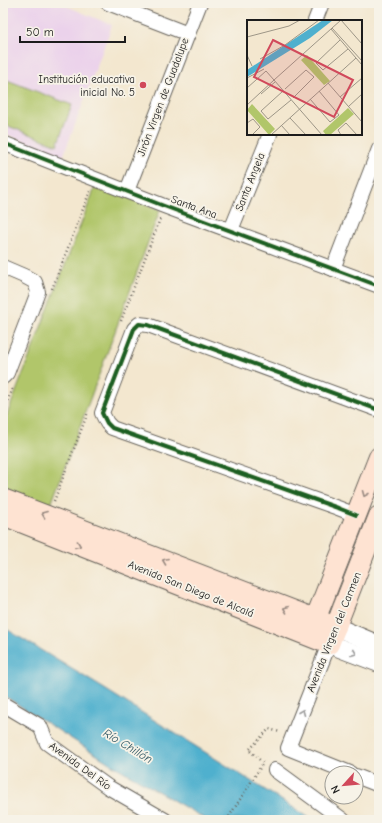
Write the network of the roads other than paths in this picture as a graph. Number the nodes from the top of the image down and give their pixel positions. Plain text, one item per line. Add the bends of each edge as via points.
1 (108, 3) edge
2 (200, 3) edge
3 (322, 3) edge
4 (315, 20) edge
5 (188, 34) junction
6 (270, 135) edge
7 (3, 143) edge
8 (379, 149) edge
9 (127, 191) junction
10 (231, 230) junction
11 (3, 267) edge
12 (333, 269) junction
13 (379, 286) edge
14 (3, 377) edge
15 (379, 410) edge
16 (379, 458) edge
17 (4, 507) edge
18 (356, 515) junction
19 (378, 522) edge
20 (312, 628) junction
21 (332, 636) junction
22 (379, 645) edge
23 (379, 663) edge
24 (3, 704) edge
25 (330, 765) edge
26 (269, 766) road end
27 (364, 779) edge
28 (379, 785) edge
29 (165, 820) edge
30 (343, 820) edge

1 - 5 street
2 - 5 street, Jirón Virgen de Guadalupe
3 - 4 street
5 - 9 street, Jirón Virgen de Guadalupe
6 - 10 street, Santa Angela
7 - 9 street, Santa Ana
8 - 12 street
9 - 10 street, Santa Ana
10 - 12 street, Santa Ana
11 - 14 street via 35,282 38,292 7,373
12 - 13 street, Santa Ana
15 - 18 street via 148,325 139,324 134,329 102,413 112,428
16 -> 18 main road, Avenida Vírgen del Carmen
17 - 20 main road, Avenida San Diego de Alcalá
18 - 20 main road, Avenida Vírgen del Carmen
19 - 21 main road, Avenida Vírgen del Carmen
20 - 21 main road, Avenida San Diego de Alcalá
21 - 22 street, Avenida San Diego de Alcalá
21 -> 23 street, Avenida San Diego de Alcalá
25 -> 21 street, Avenida Vírgen del Carmen via 288,748
24 - 29 street, Avenida Del Río via 40,726 47,744 108,787
26 - 30 street
27 - 28 street

